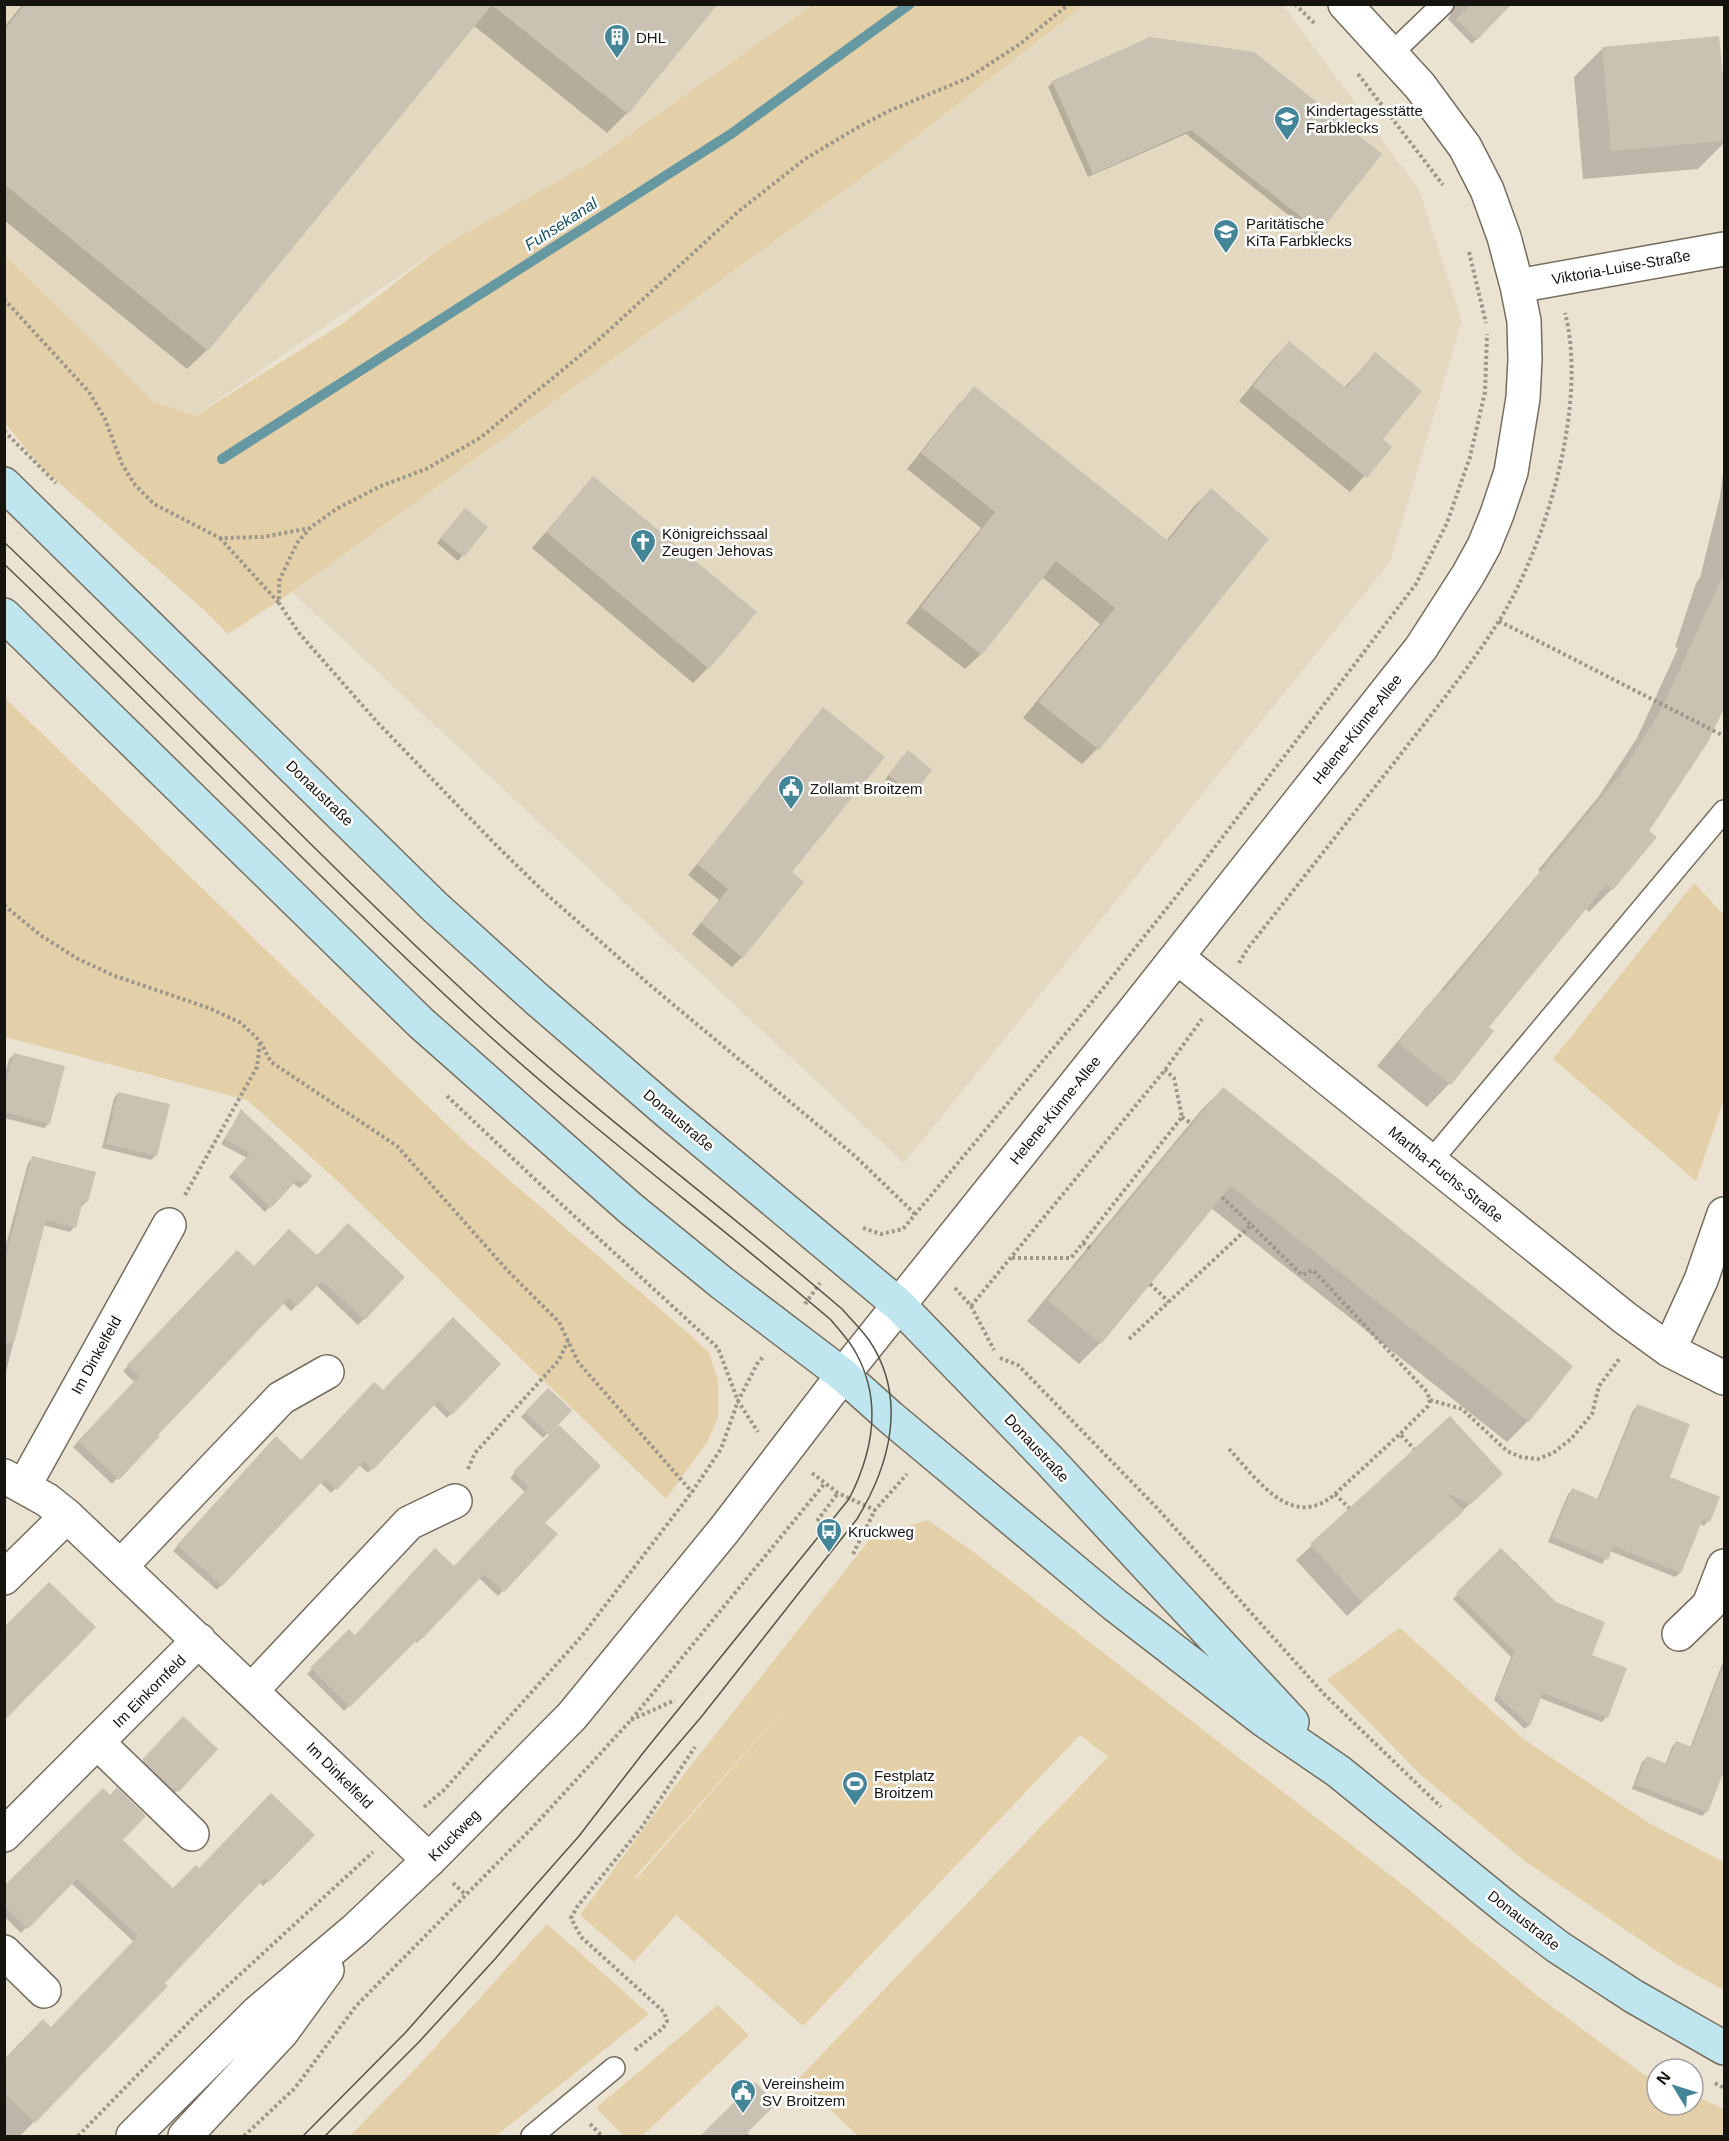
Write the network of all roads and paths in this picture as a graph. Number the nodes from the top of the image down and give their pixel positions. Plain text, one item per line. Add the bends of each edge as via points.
1 (1069, 4) edge
2 (1295, 4) edge
3 (1345, 4) edge
4 (1443, 4) edge
5 (1317, 25) dead end
6 (1391, 54) junction
7 (1353, 67) dead end
8 (1444, 186) dead end
9 (1468, 249) dead end
10 (1725, 249) edge
11 (1517, 286) junction
12 (4, 299) edge
13 (4, 431) edge
14 (4, 484) edge
15 (57, 484) dead end
16 (311, 527) junction
17 (220, 538) junction
18 (279, 603) junction
19 (4, 615) edge
20 (1499, 621) dead end
21 (1725, 736) edge
22 (1725, 811) edge
23 (4, 905) edge
24 (1177, 957) junction
25 (260, 1041) junction
26 (1165, 1070) dead end
27 (1182, 1117) junction
28 (1192, 1124) dead end
29 (1431, 1161) junction
30 (1222, 1197) dead end
31 (915, 1214) junction
32 (1725, 1214) edge
33 (168, 1225) joint
34 (1251, 1225) junction
35 (860, 1227) dead end
36 (1083, 1242) junction
37 (1090, 1248) dead end
38 (1012, 1258) dead end
39 (1150, 1284) dead end
40 (1169, 1302) junction
41 (899, 1305) junction
42 (971, 1306) dead end
43 (1641, 1330) junction
44 (1129, 1339) dead end
45 (568, 1340) junction
46 (1669, 1350) junction
47 (327, 1372) dead end
48 (843, 1375) junction
49 (1725, 1378) edge
50 (1430, 1400) junction
51 (738, 1401) dead end
52 (1400, 1434) junction
53 (929, 1448) junction
54 (1229, 1449) dead end
55 (1414, 1449) dead end
56 (907, 1474) dead end
57 (14, 1481) edge
58 (825, 1483) dead end
59 (692, 1492) junction
60 (838, 1493) dead end
61 (1335, 1494) junction
62 (455, 1501) joint
63 (1349, 1508) dead end
64 (876, 1510) dead end
65 (67, 1516) junction
66 (817, 1521) dead end
67 (853, 1554) dead end
68 (121, 1566) junction
69 (1725, 1566) edge
70 (4, 1578) edge
71 (1679, 1634) dead end
72 (200, 1640) junction
73 (252, 1690) junction
74 (675, 1700) dead end
75 (631, 1720) junction
76 (98, 1743) junction
77 (695, 1747) dead end
78 (1338, 1771) junction
79 (1448, 1814) dead end
80 (397, 1830) junction
81 (192, 1834) dead end
82 (4, 1835) edge
83 (429, 1860) junction
84 (356, 1929) junction
85 (4, 1952) edge
86 (44, 1991) dead end
87 (1725, 2048) edge
88 (614, 2068) joint
89 (78, 2136) edge
90 (133, 2136) edge
91 (185, 2136) edge
92 (244, 2136) edge
93 (532, 2136) edge

1 - 16 path via 1020,44 969,78 889,111 806,159 739,211 594,344 480,438 426,469 338,508
2 - 5 path
3 - 6 street, Helene-Künne-Allee
4 - 6 lane
6 - 11 street, Helene-Künne-Allee via 1465,147 1504,237
7 - 8 path
9 - 31 path via 1487,327 1485,392 1470,457 1447,523 1416,584 1101,991
10 - 11 street, Viktoria-Luise-Straße
11 - 24 street, Helene-Künne-Allee via 1524,321 1523,398 1511,472 1484,546 1421,648
12 - 17 path via 89,392 135,485 154,504
13 - 15 path
14 - 41 main road, Donaustraße via 435,907 608,1060
16 - 17 path via 263,537
16 - 18 path via 297,543 279,581
17 - 18 path
18 - 31 path via 299,633 376,722 495,845 651,986 855,1156
19 - 48 main road, Donaustraße via 421,1023 630,1208
20 - 21 path
22 - 29 lane
23 - 25 path via 40,935 78,959 209,1008 241,1023
24 - 29 street, Martha-Fuchs-Straße
24 - 41 street, Helene-Künne-Allee
25 - 33 path via 257,1067
25 - 45 path via 271,1062 397,1146 559,1322
26 - 27 path via 1174,1078
27 - 28 path
27 - 36 path
29 - 43 street, Martha-Fuchs-Straße
30 - 34 path
31 - 35 path via 903,1229 881,1234
32 - 46 street
33 - 57 street, Im Dinkelfeld
34 - 40 path
34 - 50 path via 1302,1275 1313,1269 1427,1392
36 - 37 path
36 - 38 path via 1071,1258
39 - 40 path
40 - 44 path
41 - 48 street, Helene-Künne-Allee
41 - 78 main road, Donaustraße
42 - 79 path via 998,1357 1018,1365 1157,1508 1324,1694
43 - 46 street, Martha-Fuchs-Straße
43 - 50 path via 1599,1386 1592,1414 1571,1439 1538,1459 1507,1451 1462,1409
45 - 59 path via 578,1362
45 - 62 path via 559,1360 475,1453
46 - 49 street, Martha-Fuchs-Straße
47 - 68 street via 281,1398
48 - 53 main road, Donaustraße
48 - 83 street, Kruckweg via 725,1529 572,1716
50 - 52 path
51 - 59 path via 721,1449
52 - 55 path
52 - 61 path
53 - 56 path
53 - 78 main road, Donaustraße via 1115,1605 1265,1721
54 - 61 path via 1285,1504 1313,1507
57 - 65 street, Im Dinkelfeld
58 - 75 path
59 - 80 path via 581,1637 444,1790
60 - 66 path
61 - 63 path
62 - 73 street via 409,1524
64 - 67 path
65 - 68 street, Im Dinkelfeld
65 - 70 street
68 - 72 street, Im Dinkelfeld
69 - 71 street via 1709,1605
72 - 73 street, Im Dinkelfeld
72 - 76 street, Im Einkornfeld
73 - 80 street, Im Dinkelfeld
74 - 75 path
75 - 92 path via 533,1827 356,2006 295,2088
76 - 81 street
76 - 82 street, Im Einkornfeld
77 - 88 path via 641,1827 571,1918 581,1937 664,2012 667,2021
78 - 87 main road, Donaustraße via 1558,1947 1632,1996
80 - 83 street, Im Dinkelfeld
80 - 89 path via 196,2015
83 - 84 street, Kruckweg
84 - 90 street, Kruckweg via 258,2012
84 - 91 street, Kruckweg via 282,2032
85 - 86 street
88 - 93 lane

